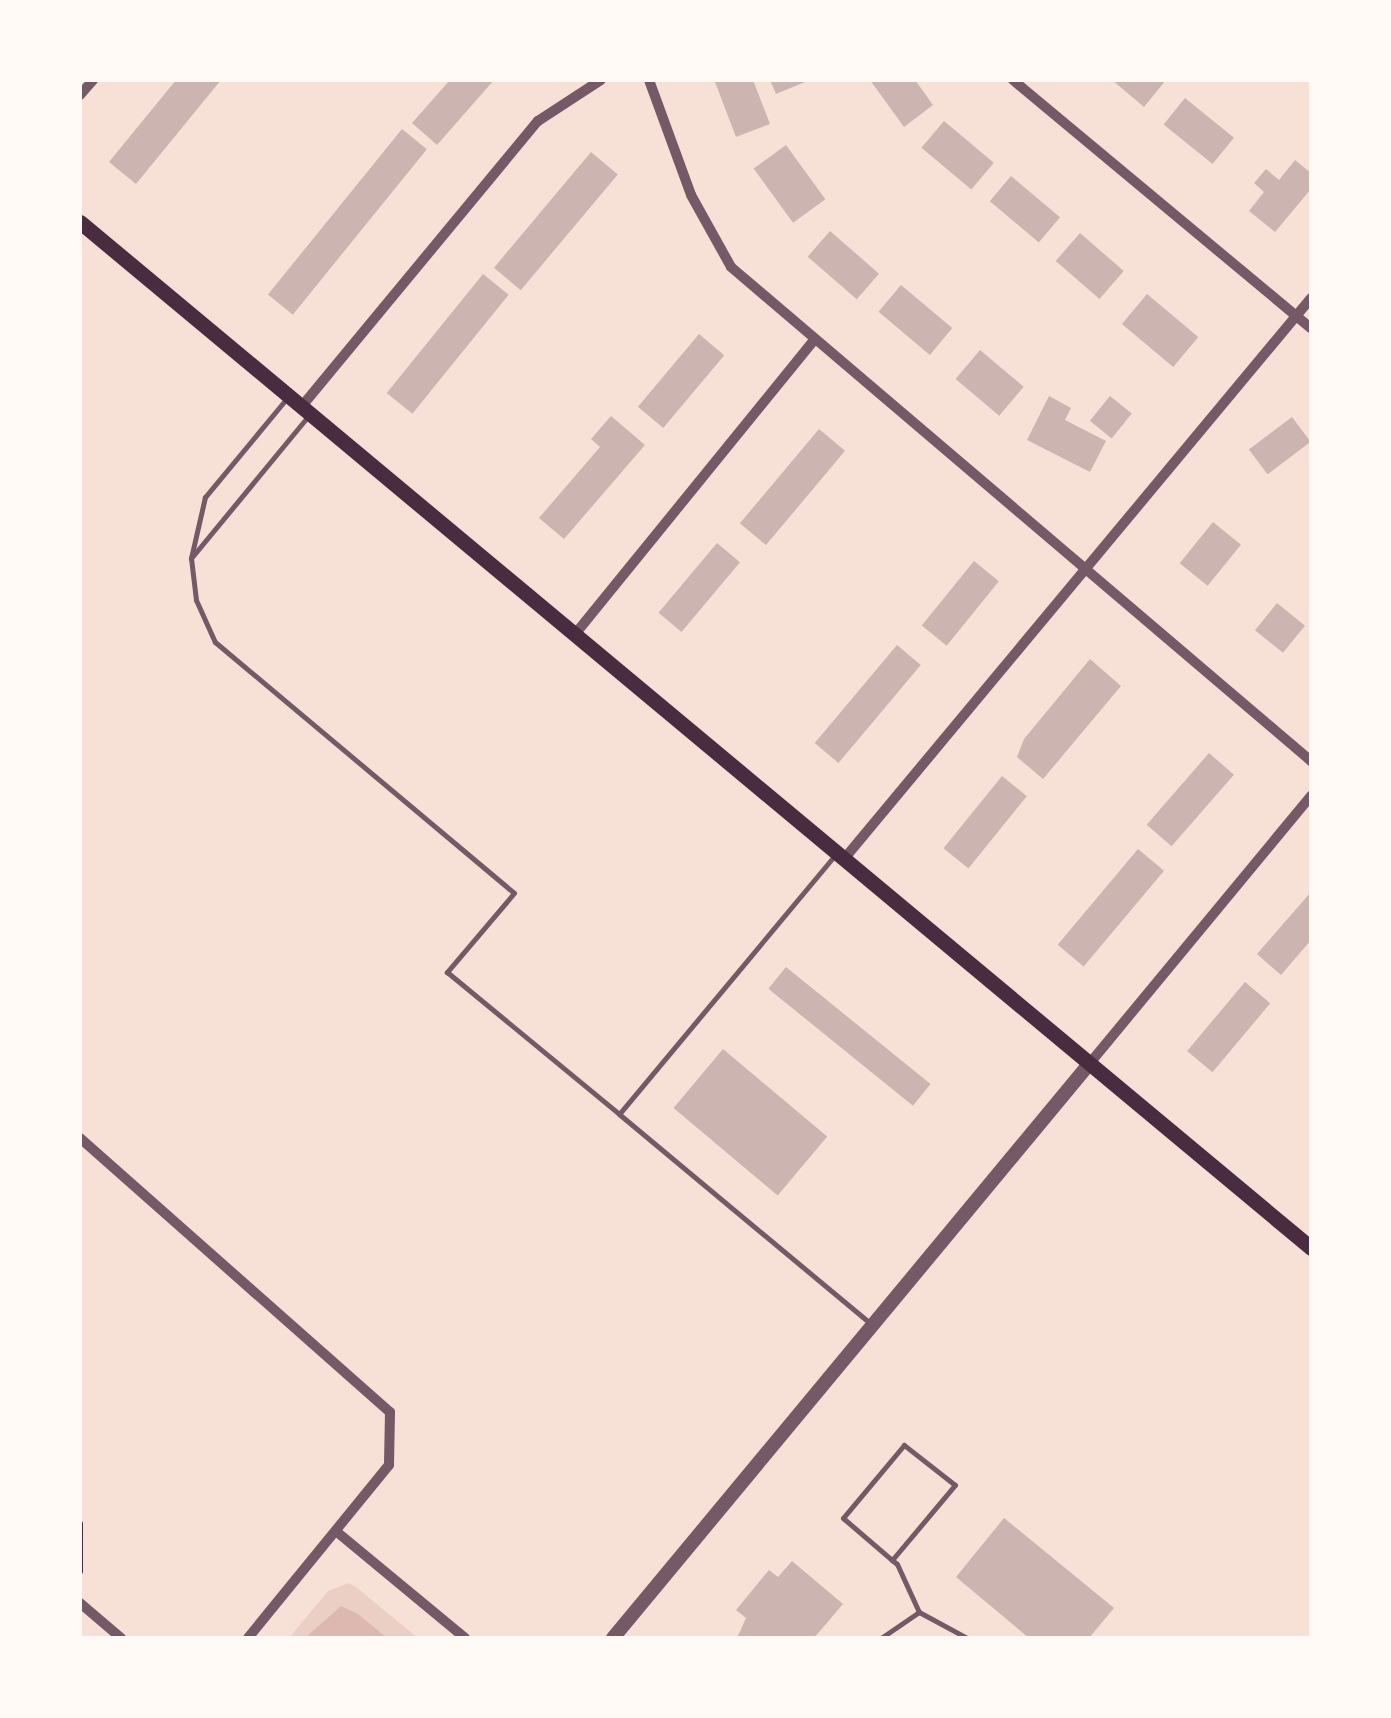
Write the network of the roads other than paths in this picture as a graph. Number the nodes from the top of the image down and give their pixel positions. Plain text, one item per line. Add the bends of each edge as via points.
1 (93, 80) edge
2 (600, 80) edge
3 (649, 80) edge
4 (1014, 80) edge
5 (80, 95) edge
6 (80, 222) edge
7 (1311, 298) edge
8 (1296, 316) junction
9 (1311, 328) edge
10 (812, 344) junction
11 (301, 405) junction
12 (191, 558) junction
13 (1084, 570) junction
14 (576, 633) junction
15 (1311, 761) edge
16 (1311, 796) edge
17 (840, 856) junction
18 (1090, 1064) junction
19 (619, 1114) junction
20 (80, 1138) edge
21 (1311, 1248) edge
22 (869, 1322) junction
23 (338, 1532) junction
24 (892, 1560) junction
25 (80, 1603) edge
26 (919, 1612) junction
27 (121, 1638) edge
28 (248, 1638) edge
29 (464, 1638) edge
30 (613, 1638) edge
31 (881, 1638) edge
32 (967, 1638) edge

1 - 5 street
2 - 11 street via 538,121
3 - 10 street via 691,196 730,267
4 - 8 street
6 - 11 main road
7 - 8 street
8 - 9 street
8 - 13 street
10 - 13 street
10 - 14 street
11 - 12 lane
11 - 12 lane via 205,498
11 - 14 main road
12 - 19 lane via 196,600 215,642 514,893 447,972
13 - 15 street
13 - 17 street
14 - 17 main road
16 - 18 street
17 - 18 main road
17 - 19 lane
18 - 21 main road
18 - 22 street
19 - 22 lane
20 - 23 street via 364,1381 390,1412 395,1447
22 - 30 street
23 - 28 street
23 - 29 street
24 - 24 lane via 844,1518 904,1445 955,1485
24 - 26 lane
25 - 27 street
26 - 31 lane
26 - 32 lane

